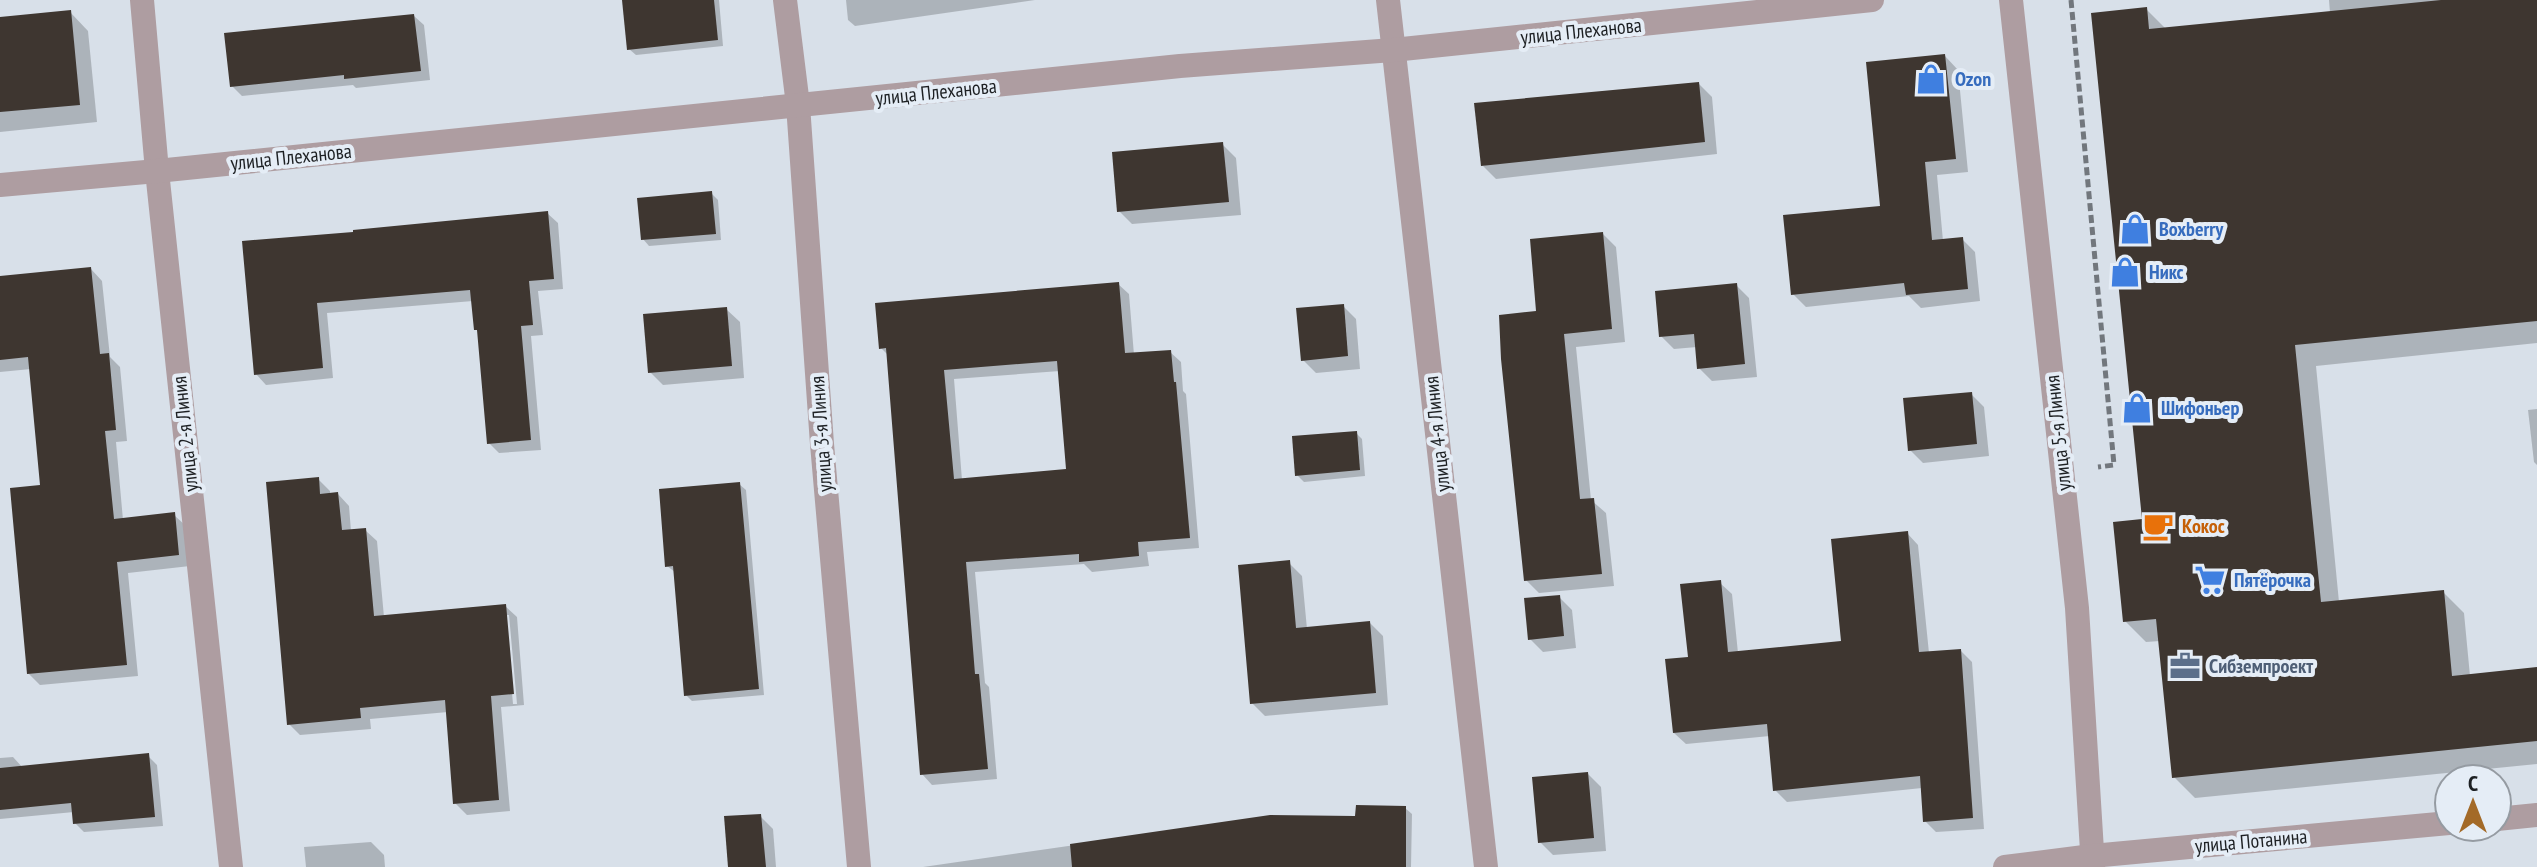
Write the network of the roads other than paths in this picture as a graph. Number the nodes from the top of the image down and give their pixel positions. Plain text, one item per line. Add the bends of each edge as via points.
1 (142, 0) edge
2 (785, 0) edge
3 (1388, 0) edge
4 (1872, 0) edge
5 (2011, 0) edge
6 (1393, 50) junction
7 (798, 105) junction
8 (157, 171) junction
9 (0, 185) edge
10 (2537, 815) edge
11 (2513, 817) edge
12 (2433, 825) edge
13 (2092, 862) edge
14 (231, 867) edge
15 (859, 867) edge
16 (1486, 867) edge
17 (2005, 867) edge

1 - 8 street, улица 2-я Линия
2 - 7 street, улица 3-я Линия
3 - 6 street, улица 4-я Линия
4 - 6 street, улица Плеханова
5 - 13 street, улица 5-я Линия via 2077,608
6 - 7 street, улица Плеханова
6 - 16 street, улица 4-я Линия
7 - 8 street, улица Плеханова
7 - 15 street, улица 3-я Линия
8 - 9 street, улица Плеханова
8 - 14 street, улица 2-я Линия
10 - 11 street
12 - 13 street, улица Потанина
13 - 17 street, улица Потанина

